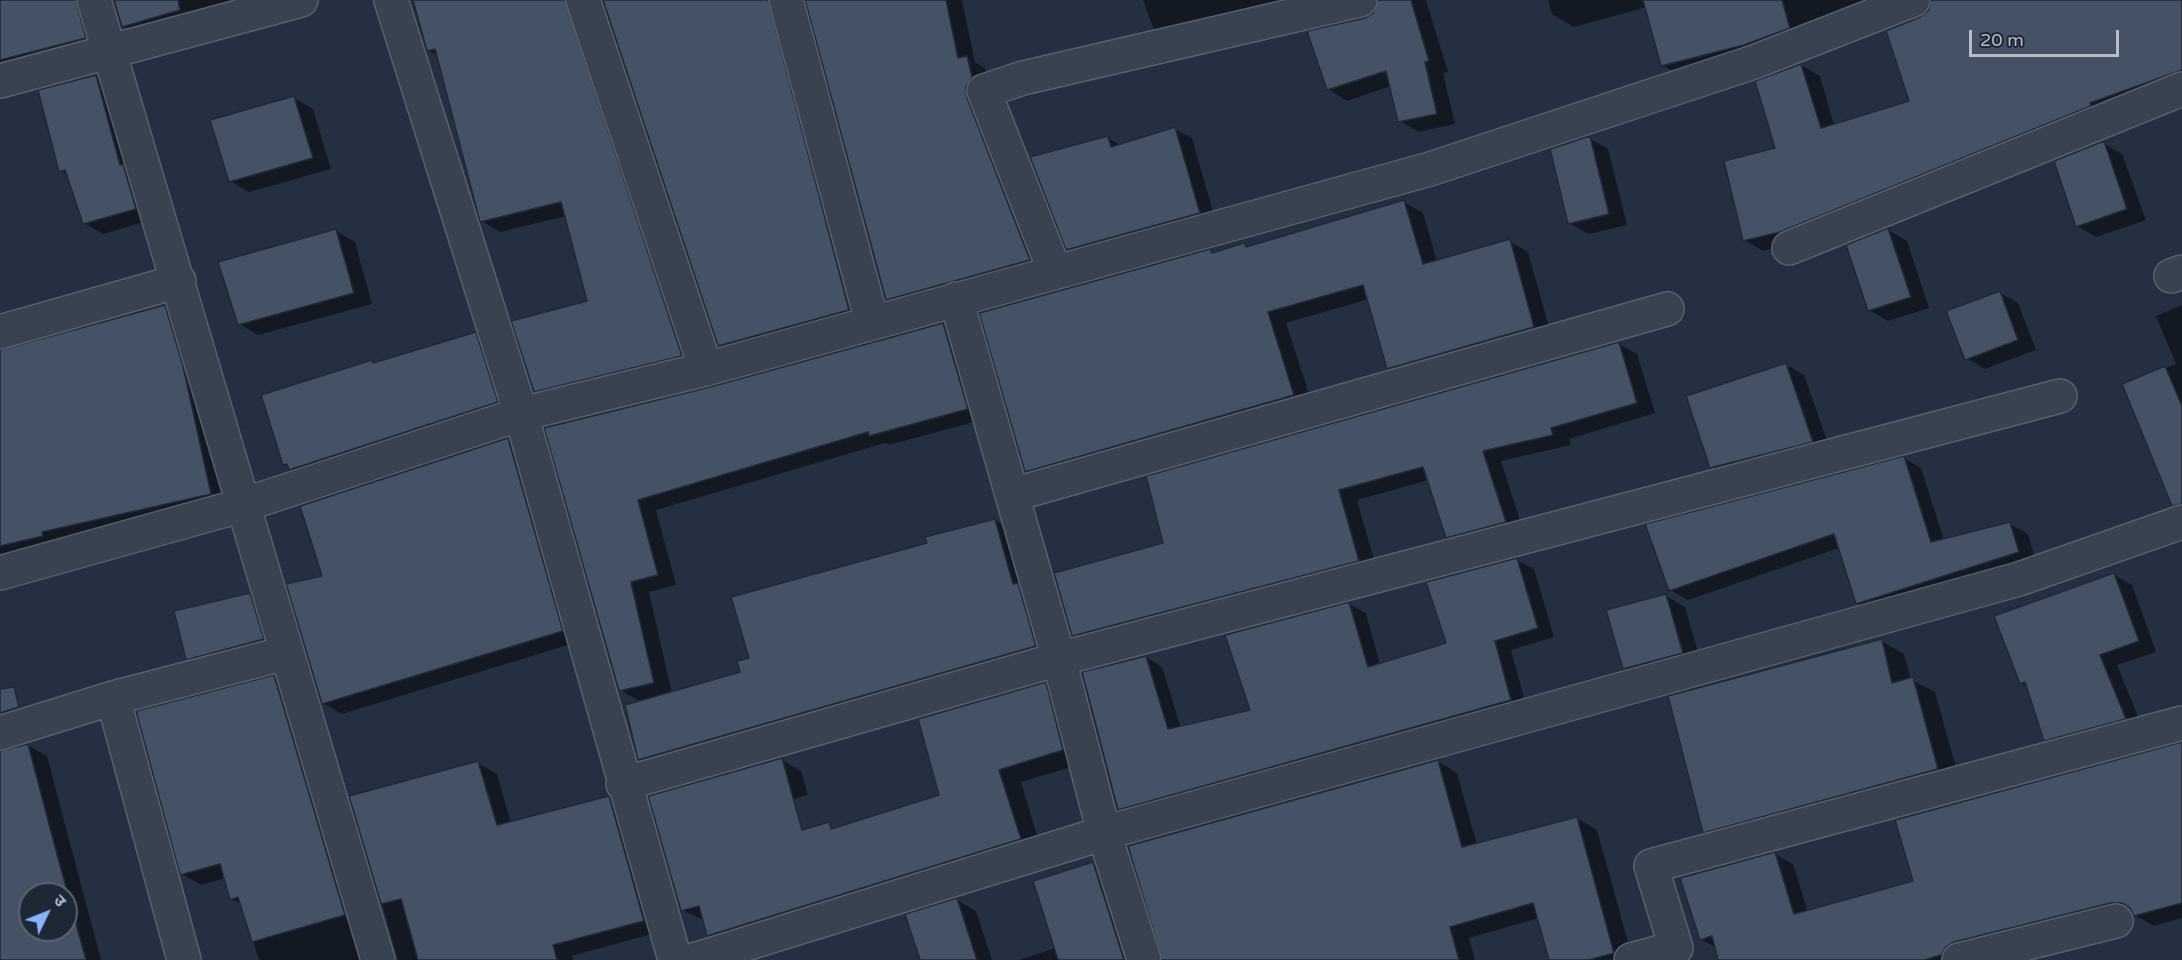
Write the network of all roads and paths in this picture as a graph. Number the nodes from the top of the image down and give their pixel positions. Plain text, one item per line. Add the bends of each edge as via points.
1 (94, 0) edge
2 (301, 0) edge
3 (391, 0) edge
4 (583, 0) edge
5 (786, 0) edge
6 (1360, 0) edge
7 (1914, 0) edge
8 (110, 52) junction
9 (0, 81) edge
10 (2182, 89) edge
11 (1789, 248) dead end
12 (1055, 272) junction
13 (179, 281) junction
14 (956, 299) junction
15 (1667, 309) dead end
16 (872, 322) junction
17 (0, 332) edge
18 (706, 369) junction
19 (2060, 396) dead end
20 (521, 414) junction
21 (1012, 495) junction
22 (243, 505) junction
23 (2182, 522) edge
24 (0, 573) edge
25 (286, 653) junction
26 (1059, 659) junction
27 (113, 698) junction
28 (2182, 723) edge
29 (0, 732) edge
30 (623, 784) junction
31 (1104, 833) junction
32 (2116, 921) dead end
33 (184, 960) edge
34 (378, 960) edge
35 (675, 960) edge
36 (694, 960) edge
37 (1144, 960) edge
38 (1631, 960) edge
39 (1959, 960) edge

1 - 8 street
2 - 8 street
3 - 20 street
4 - 18 street
5 - 16 street
6 - 12 street via 1023,78 984,91
7 - 12 street via 1754,62 1430,169
8 - 9 street
8 - 13 street
10 - 11 street
12 - 14 street
13 - 17 street
13 - 22 street
14 - 16 street
14 - 21 street
15 - 21 street
16 - 18 street
18 - 20 street
19 - 26 street
20 - 22 street
20 - 30 street
21 - 26 street
22 - 24 street
22 - 25 street
23 - 31 street via 2008,582
25 - 27 street
25 - 34 street
26 - 30 street
26 - 31 street
27 - 29 street
27 - 33 street
28 - 38 street via 1651,866 1677,948
30 - 35 street
31 - 36 street
31 - 37 street
32 - 39 street

